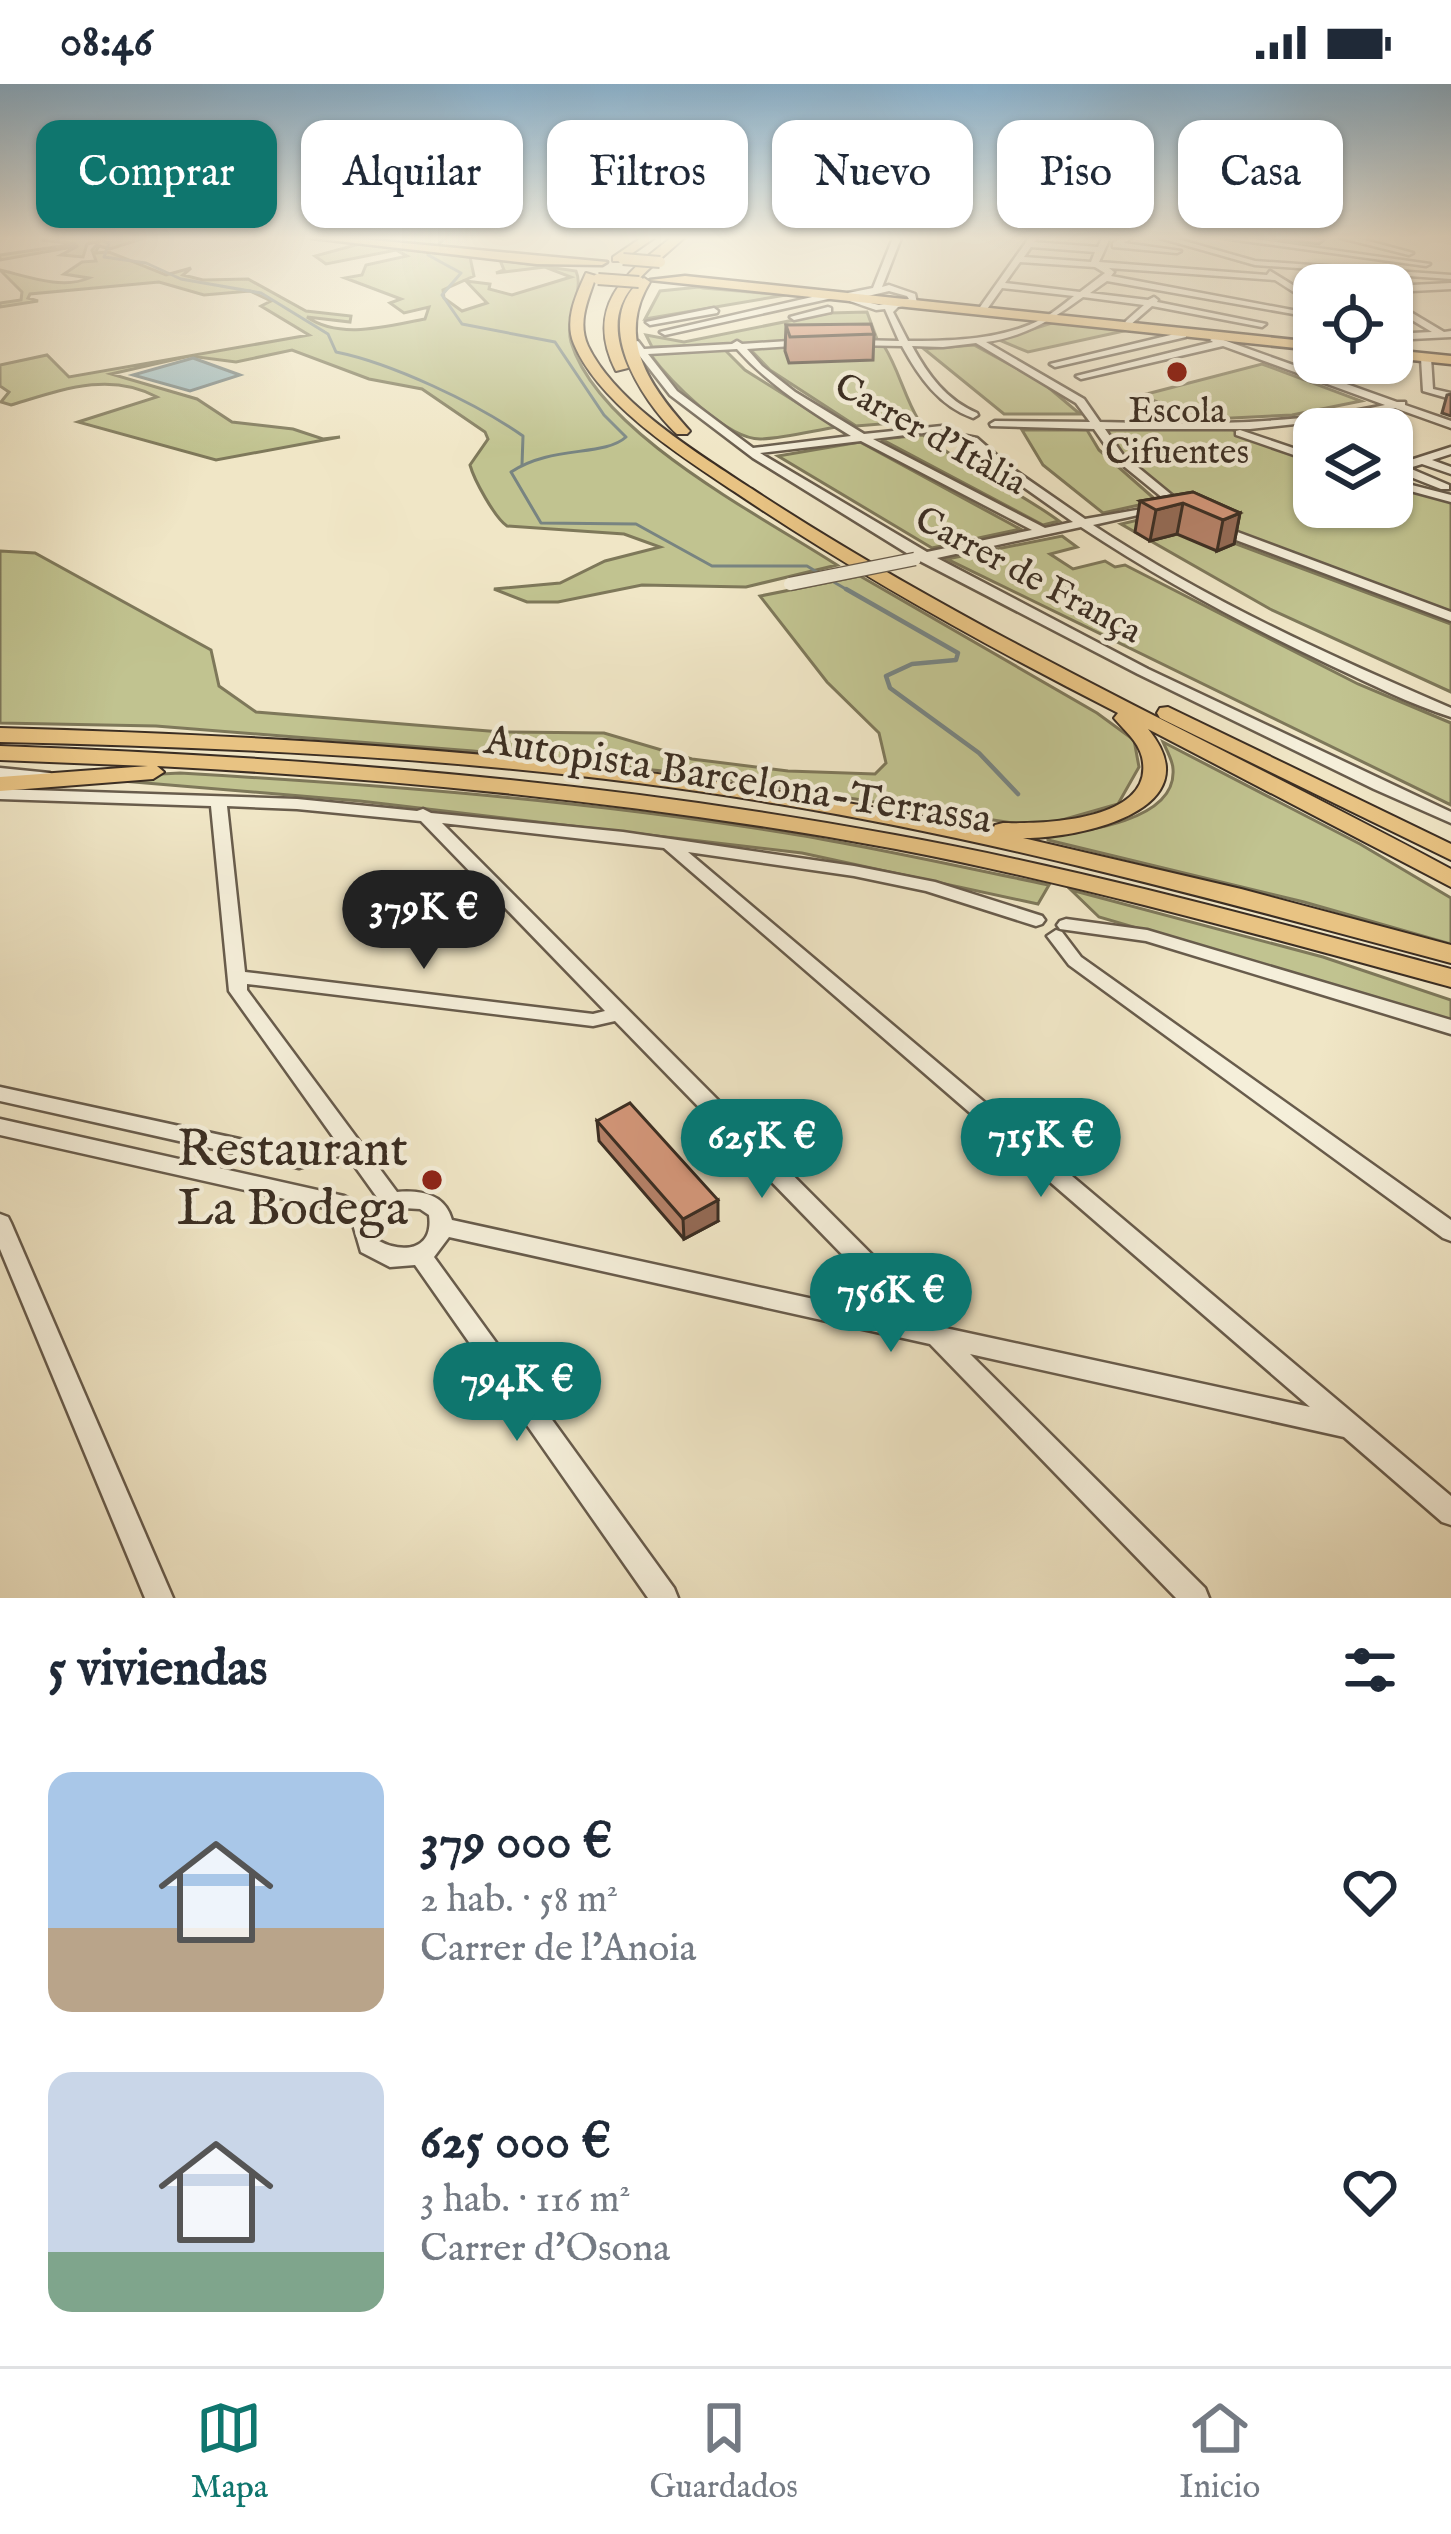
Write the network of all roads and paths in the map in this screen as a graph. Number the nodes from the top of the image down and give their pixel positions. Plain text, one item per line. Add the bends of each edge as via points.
1 (577, 309) edge
2 (594, 309) edge
3 (610, 309) edge
4 (631, 309) edge
5 (724, 309) edge
6 (744, 309) edge
7 (782, 309) edge
8 (808, 309) edge
9 (874, 309) edge
10 (892, 309) edge
11 (980, 309) edge
12 (983, 309) junction
13 (1062, 309) edge
14 (1144, 309) edge
15 (1180, 309) edge
16 (1216, 309) edge
17 (754, 314) junction
18 (1207, 314) junction
19 (1293, 314) edge
20 (1051, 316) junction
21 (1413, 316) edge
22 (770, 321) junction
23 (628, 322) junction
24 (650, 322) dead end
25 (1129, 322) junction
26 (784, 328) edge
27 (665, 332) dead end
28 (1183, 332) junction
29 (1446, 334) edge
30 (1413, 336) edge
31 (1223, 338) junction
32 (681, 340) dead end
33 (979, 341) junction
34 (797, 343) junction
35 (812, 343) edge
36 (1293, 343) edge
37 (737, 344) junction
38 (849, 344) edge
39 (902, 345) junction
40 (638, 352) junction
41 (1413, 354) edge
42 (1413, 356) edge
43 (1426, 358) junction
44 (1451, 358) edge
45 (1055, 364) dead end
46 (607, 376) junction
47 (1081, 376) dead end
48 (1451, 396) edge
49 (1398, 404) junction
50 (973, 415) junction
51 (667, 418) junction
52 (1451, 423) edge
53 (938, 424) junction
54 (1096, 424) junction
55 (1228, 428) junction
56 (992, 429) junction
57 (864, 435) junction
58 (955, 435) junction
59 (1293, 451) edge
60 (754, 452) junction
61 (1450, 452) edge
62 (1422, 460) junction
63 (1413, 463) edge
64 (1451, 471) edge
65 (1413, 476) edge
66 (1413, 489) edge
67 (1449, 490) edge
68 (1175, 504) junction
69 (1088, 521) junction
70 (1042, 530) junction
71 (920, 557) junction
72 (790, 584) dead end
73 (1451, 617) edge
74 (1095, 695) junction
75 (1451, 702) edge
76 (1451, 713) edge
77 (1, 739) edge
78 (0, 773) edge
79 (398, 776) junction
80 (53, 779) junction
81 (0, 784) edge
82 (0, 794) edge
83 (212, 800) junction
84 (423, 814) junction
85 (882, 815) junction
86 (1451, 818) edge
87 (669, 844) junction
88 (1451, 851) edge
89 (1451, 879) edge
90 (1061, 931) junction
91 (1330, 946) junction
92 (1451, 954) edge
93 (237, 977) junction
94 (1451, 978) edge
95 (1451, 988) edge
96 (617, 1014) junction
97 (1451, 1027) edge
98 (0, 1094) edge
99 (0, 1127) edge
100 (348, 1146) junction
101 (392, 1202) junction
102 (0, 1223) edge
103 (442, 1227) junction
104 (365, 1231) junction
105 (1451, 1232) edge
106 (420, 1254) junction
107 (934, 1334) junction
108 (1352, 1427) junction
109 (1451, 1513) edge
110 (159, 1598) edge
111 (664, 1598) edge
112 (1195, 1598) edge

1 - 46 highway via 577,332
2 - 46 highway via 592,340
3 - 51 highway via 614,356
4 - 23 highway
5 - 24 street
6 - 17 street
7 - 17 street
8 - 22 street
9 - 39 street
10 - 39 street
11 - 12 main road
12 - 20 main road
12 - 20 main road
13 - 20 street
14 - 25 street
15 - 18 street
16 - 18 street
17 - 22 street
17 - 27 street
18 - 19 street via 1257,326
20 - 25 main road
20 - 28 main road
20 - 33 street
21 - 29 street
22 - 32 street
23 - 40 street, Carrer de França
23 - 51 highway via 628,346
25 - 28 main road
26 - 34 street
28 - 31 main road
28 - 45 street
29 - 30 street
31 - 36 main road
31 - 47 street
31 - 49 street
33 - 39 street
33 - 54 street via 1064,388
34 - 35 street
34 - 37 street
37 - 40 street
37 - 57 street, Carrer d'Itàlia via 782,386
38 - 39 street
39 - 50 street via 954,407
39 - 53 street via 942,408
40 - 60 street, Carrer de França via 677,399
41 - 44 main road
42 - 43 main road
43 - 44 main road
43 - 48 street via 1428,391
46 - 74 highway via 682,449 783,518
49 - 52 street
49 - 55 street via 1294,425
50 - 53 street
50 - 56 street
51 - 88 highway via 797,510 929,588
53 - 57 street
53 - 58 street
54 - 55 street
54 - 56 street
54 - 68 street via 1119,457
55 - 59 street
56 - 58 street
56 - 69 street via 989,442
57 - 60 street
57 - 70 street, Carrer d'Itàlia
58 - 69 street
60 - 71 street, Carrer de França
61 - 62 street
62 - 63 street
62 - 64 street
65 - 67 street
66 - 67 street
68 - 69 street
68 - 73 street via 1226,533
69 - 70 street
69 - 75 street via 1269,622
69 - 76 street via 1212,600
70 - 71 street
71 - 72 street, bridge
71 - 86 street, Carrer de França
74 - 85 highway via 1143,735 1156,759 1151,784 1120,812 1078,827 1026,831
74 - 89 highway
77 - 79 highway, Autopista Barcelona-Terrassa
77 - 85 highway, Autopista Barcelona-Terrassa via 422,755
78 - 80 street
79 - 80 highway via 174,771
79 - 91 highway, Autopista Barcelona-Terrassa via 644,801 898,842
80 - 81 highway
80 - 83 street
82 - 83 street
83 - 84 street
83 - 93 street
84 - 87 street
84 - 96 street
85 - 92 highway, Autopista Barcelona-Terrassa via 1126,868
87 - 90 street via 891,878 1036,920 1038,932
87 - 108 street
90 - 97 street via 1147,936
90 - 105 street via 1075,961
91 - 94 highway, Autopista Barcelona-Terrassa
91 - 95 highway
93 - 96 street via 593,1019
93 - 100 street via 243,1002
96 - 107 street
98 - 100 street via 299,1160
99 - 104 street via 344,1204 362,1216
100 - 101 street
101 - 103 street via 426,1201 441,1213
101 - 104 street
102 - 110 street
103 - 106 street
103 - 107 street
104 - 106 street via 380,1255
106 - 111 street
107 - 108 street
107 - 112 street
108 - 109 street

